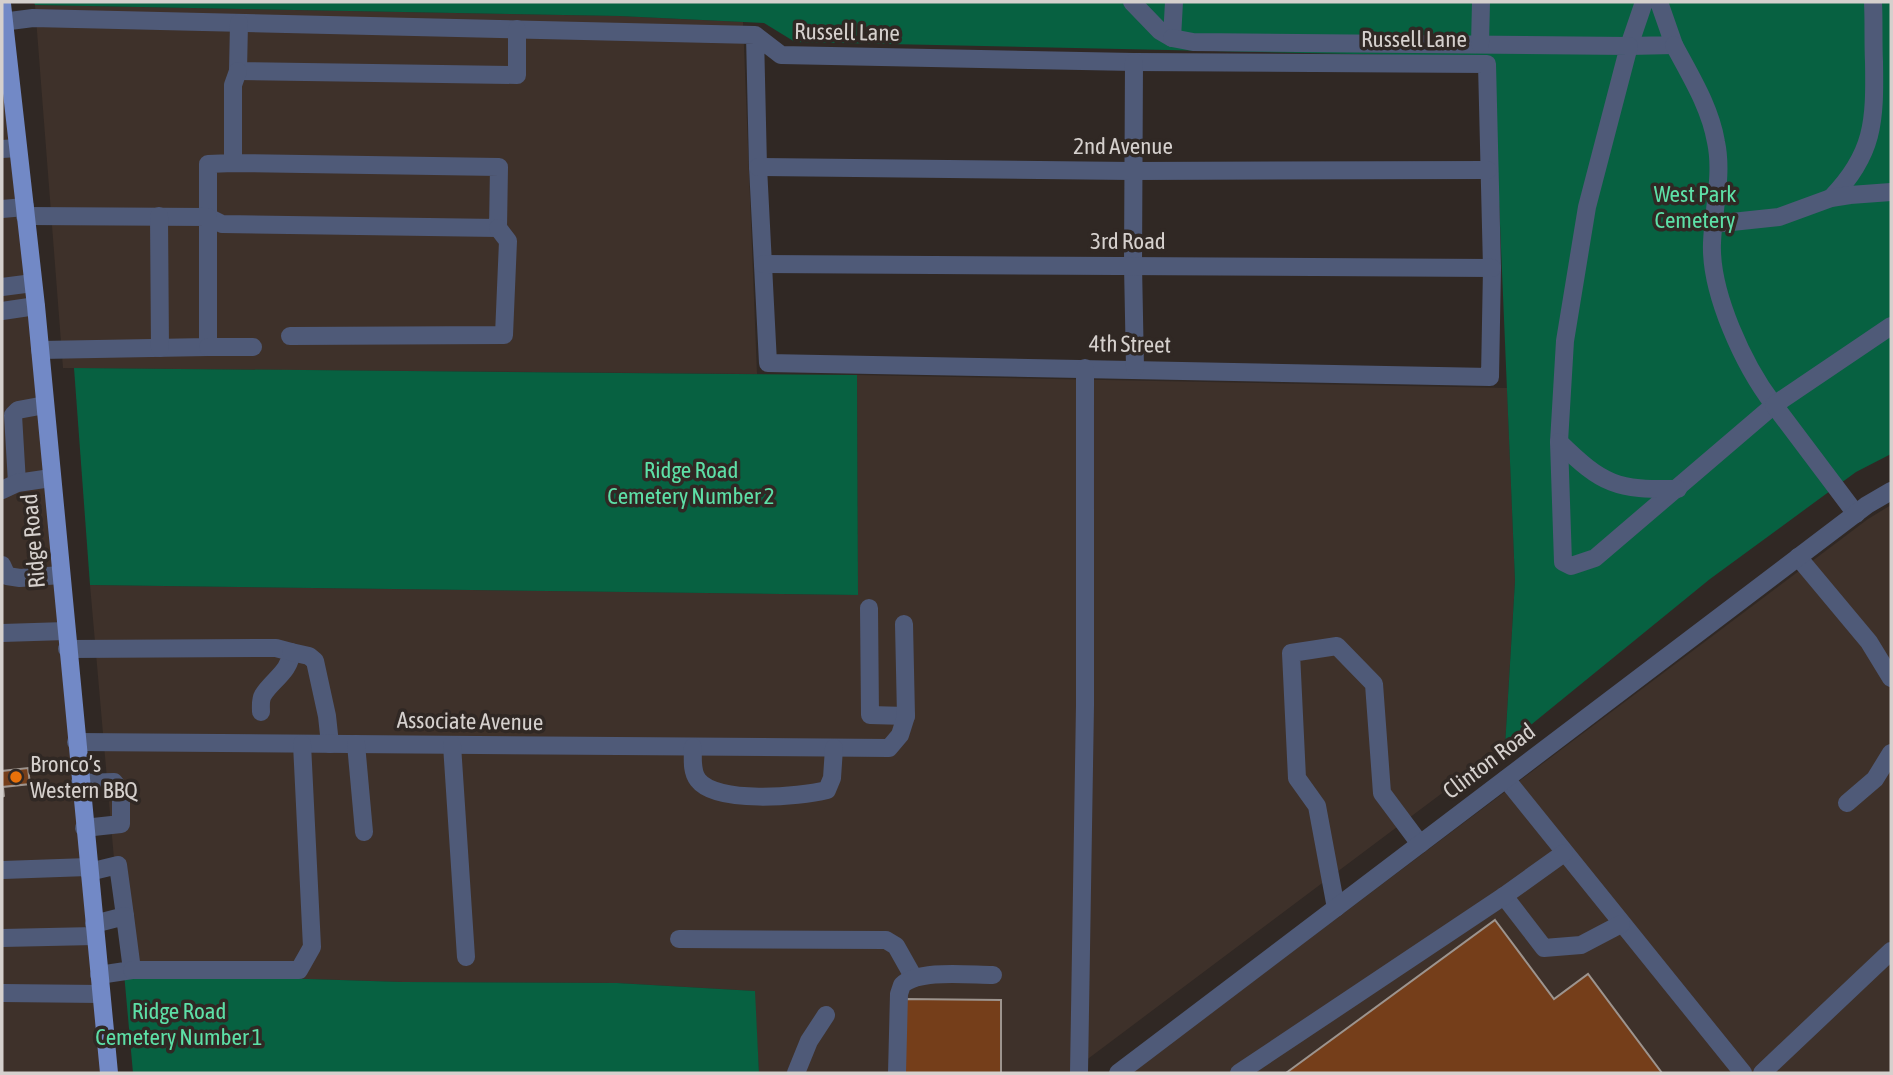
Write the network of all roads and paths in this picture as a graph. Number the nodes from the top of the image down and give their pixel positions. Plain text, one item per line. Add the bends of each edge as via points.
1 (1132, 2) edge
2 (1174, 2) edge
3 (1481, 2) edge
4 (1644, 2) edge
5 (1659, 2) edge
6 (1873, 2) edge
7 (3, 16) edge
8 (239, 23) junction
9 (517, 29) junction
10 (755, 35) junction
11 (1172, 38) junction
12 (1480, 44) junction
13 (1674, 45) junction
14 (1629, 46) junction
15 (1134, 62) junction
16 (238, 71) junction
17 (10, 148) edge
18 (233, 163) junction
19 (758, 167) junction
20 (1488, 170) junction
21 (1132, 171) junction
22 (1891, 192) edge
23 (1831, 198) junction
24 (2, 209) edge
25 (25, 212) junction
26 (159, 216) junction
27 (208, 217) junction
28 (1713, 224) junction
29 (498, 228) junction
30 (763, 264) junction
31 (1133, 265) junction
32 (1492, 268) junction
33 (33, 283) junction
34 (2, 287) edge
35 (36, 306) junction
36 (2, 311) edge
37 (1891, 326) edge
38 (290, 336) dead end
39 (208, 347) junction
40 (253, 347) dead end
41 (160, 348) junction
42 (40, 350) junction
43 (1085, 368) junction
44 (1135, 368) junction
45 (45, 405) junction
46 (1774, 405) junction
47 (1559, 442) junction
48 (51, 478) junction
49 (9, 487) edge
50 (1678, 489) junction
51 (1891, 491) edge
52 (1856, 513) junction
53 (1798, 557) junction
54 (2, 565) edge
55 (61, 575) junction
56 (869, 608) dead end
57 (904, 624) dead end
58 (2, 633) edge
59 (66, 640) junction
60 (283, 650) junction
61 (1891, 678) edge
62 (261, 712) dead end
63 (906, 716) junction
64 (76, 742) junction
65 (302, 744) junction
66 (330, 744) junction
67 (356, 744) junction
68 (452, 746) junction
69 (693, 747) junction
70 (834, 748) junction
71 (1891, 753) edge
72 (1506, 779) junction
73 (80, 783) junction
74 (1847, 803) dead end
75 (85, 828) junction
76 (364, 832) dead end
77 (1420, 844) junction
78 (1564, 853) junction
79 (89, 869) junction
80 (3, 870) edge
81 (1504, 896) junction
82 (1336, 908) junction
83 (125, 916) junction
84 (1621, 923) junction
85 (95, 930) junction
86 (2, 938) edge
87 (679, 939) dead end
88 (1891, 951) edge
89 (466, 957) dead end
90 (132, 970) junction
91 (99, 975) junction
92 (993, 975) dead end
93 (914, 978) junction
94 (2, 993) edge
95 (101, 994) junction
96 (826, 1015) dead end
97 (109, 1073) edge
98 (796, 1073) edge
99 (897, 1073) edge
100 (1079, 1073) edge
101 (1118, 1073) edge
102 (1239, 1073) edge
103 (1743, 1073) edge
104 (1762, 1073) edge

1 - 11 street
2 - 11 street
3 - 12 street
4 - 14 street
5 - 13 street
6 - 23 street via 1872,132 1855,169
7 - 8 street
7 - 17 main road, Ridge Road
8 - 9 street
8 - 16 street
9 - 10 street
9 - 16 street via 517,75
10 - 15 street, Russell Lane via 781,55
10 - 19 street
11 - 12 street via 1193,42
12 - 14 street
13 - 14 street
13 - 28 street via 1701,94 1717,145
14 - 47 street via 1587,207 1564,341
15 - 20 street, Russell Lane via 1487,64
15 - 21 street
16 - 18 street via 233,85
17 - 25 main road, Ridge Road
18 - 27 street via 208,164
18 - 29 street via 499,167
19 - 21 street, 2nd Avenue
19 - 30 street
20 - 21 street, 2nd Avenue
20 - 32 street
21 - 31 street
22 - 23 street
23 - 28 street via 1779,217
24 - 25 street
25 - 26 street
25 - 33 main road, Ridge Road
26 - 27 street
26 - 41 street
27 - 29 street via 222,224
27 - 39 street
28 - 46 street via 1714,267 1725,312
29 - 38 street via 508,241 504,335
30 - 31 street, 3rd Road
30 - 43 street, 4th Street via 768,363
31 - 32 street, 3rd Road
31 - 44 street
32 - 44 street, 4th Street via 1490,377
33 - 34 street
33 - 35 main road, Ridge Road
35 - 36 street
35 - 42 main road, Ridge Road
37 - 46 street
39 - 40 street
39 - 41 street
41 - 42 street
42 - 45 main road, Ridge Road
43 - 44 street, 4th Street
43 - 100 street
45 - 48 main road, Ridge Road
45 - 49 street via 13,415
46 - 50 street
46 - 52 street
47 - 50 street via 1586,468 1611,483 1642,490
47 - 50 street via 1563,562 1571,566 1595,558
48 - 49 street
48 - 55 main road, Ridge Road
51 - 52 street, Clinton Road
52 - 53 street, Clinton Road
53 - 61 street via 1869,642
53 - 72 street, Clinton Road
54 - 55 street via 8,576
55 - 59 main road, Ridge Road
56 - 63 street via 870,715
57 - 63 street
58 - 59 street
59 - 60 street
59 - 64 main road, Ridge Road
60 - 62 street via 290,659 261,698
60 - 66 street via 315,661
63 - 70 street, Associate Avenue via 900,735 889,748
64 - 65 street, Associate Avenue
64 - 73 main road, Ridge Road
65 - 66 street, Associate Avenue
65 - 90 street via 312,947 299,970
66 - 67 street, Associate Avenue
67 - 68 street, Associate Avenue
67 - 76 street
68 - 69 street, Associate Avenue
68 - 89 street
69 - 70 street, Associate Avenue
69 - 70 street via 698,780 712,792 731,796 827,790
71 - 74 street via 1875,779
72 - 77 street, Clinton Road
72 - 78 street
73 - 75 main road, Ridge Road
73 - 75 street via 114,782 121,791 121,824
75 - 79 main road, Ridge Road
77 - 82 street, Clinton Road
77 - 82 street via 1382,793 1374,684 1337,646 1291,653 1297,778 1317,806
78 - 81 street
78 - 84 street
79 - 80 street
79 - 83 street via 118,865
79 - 85 main road, Ridge Road
81 - 84 street via 1544,948 1581,945
81 - 102 street
82 - 101 street, Clinton Road
83 - 85 street
83 - 90 street
84 - 103 street
85 - 86 street
85 - 91 main road, Ridge Road
87 - 93 street via 886,940 896,946
88 - 104 street
90 - 91 street
91 - 95 main road, Ridge Road
92 - 93 street
93 - 99 street via 902,985 899,994
94 - 95 street
95 - 97 main road, Ridge Road
96 - 98 street

